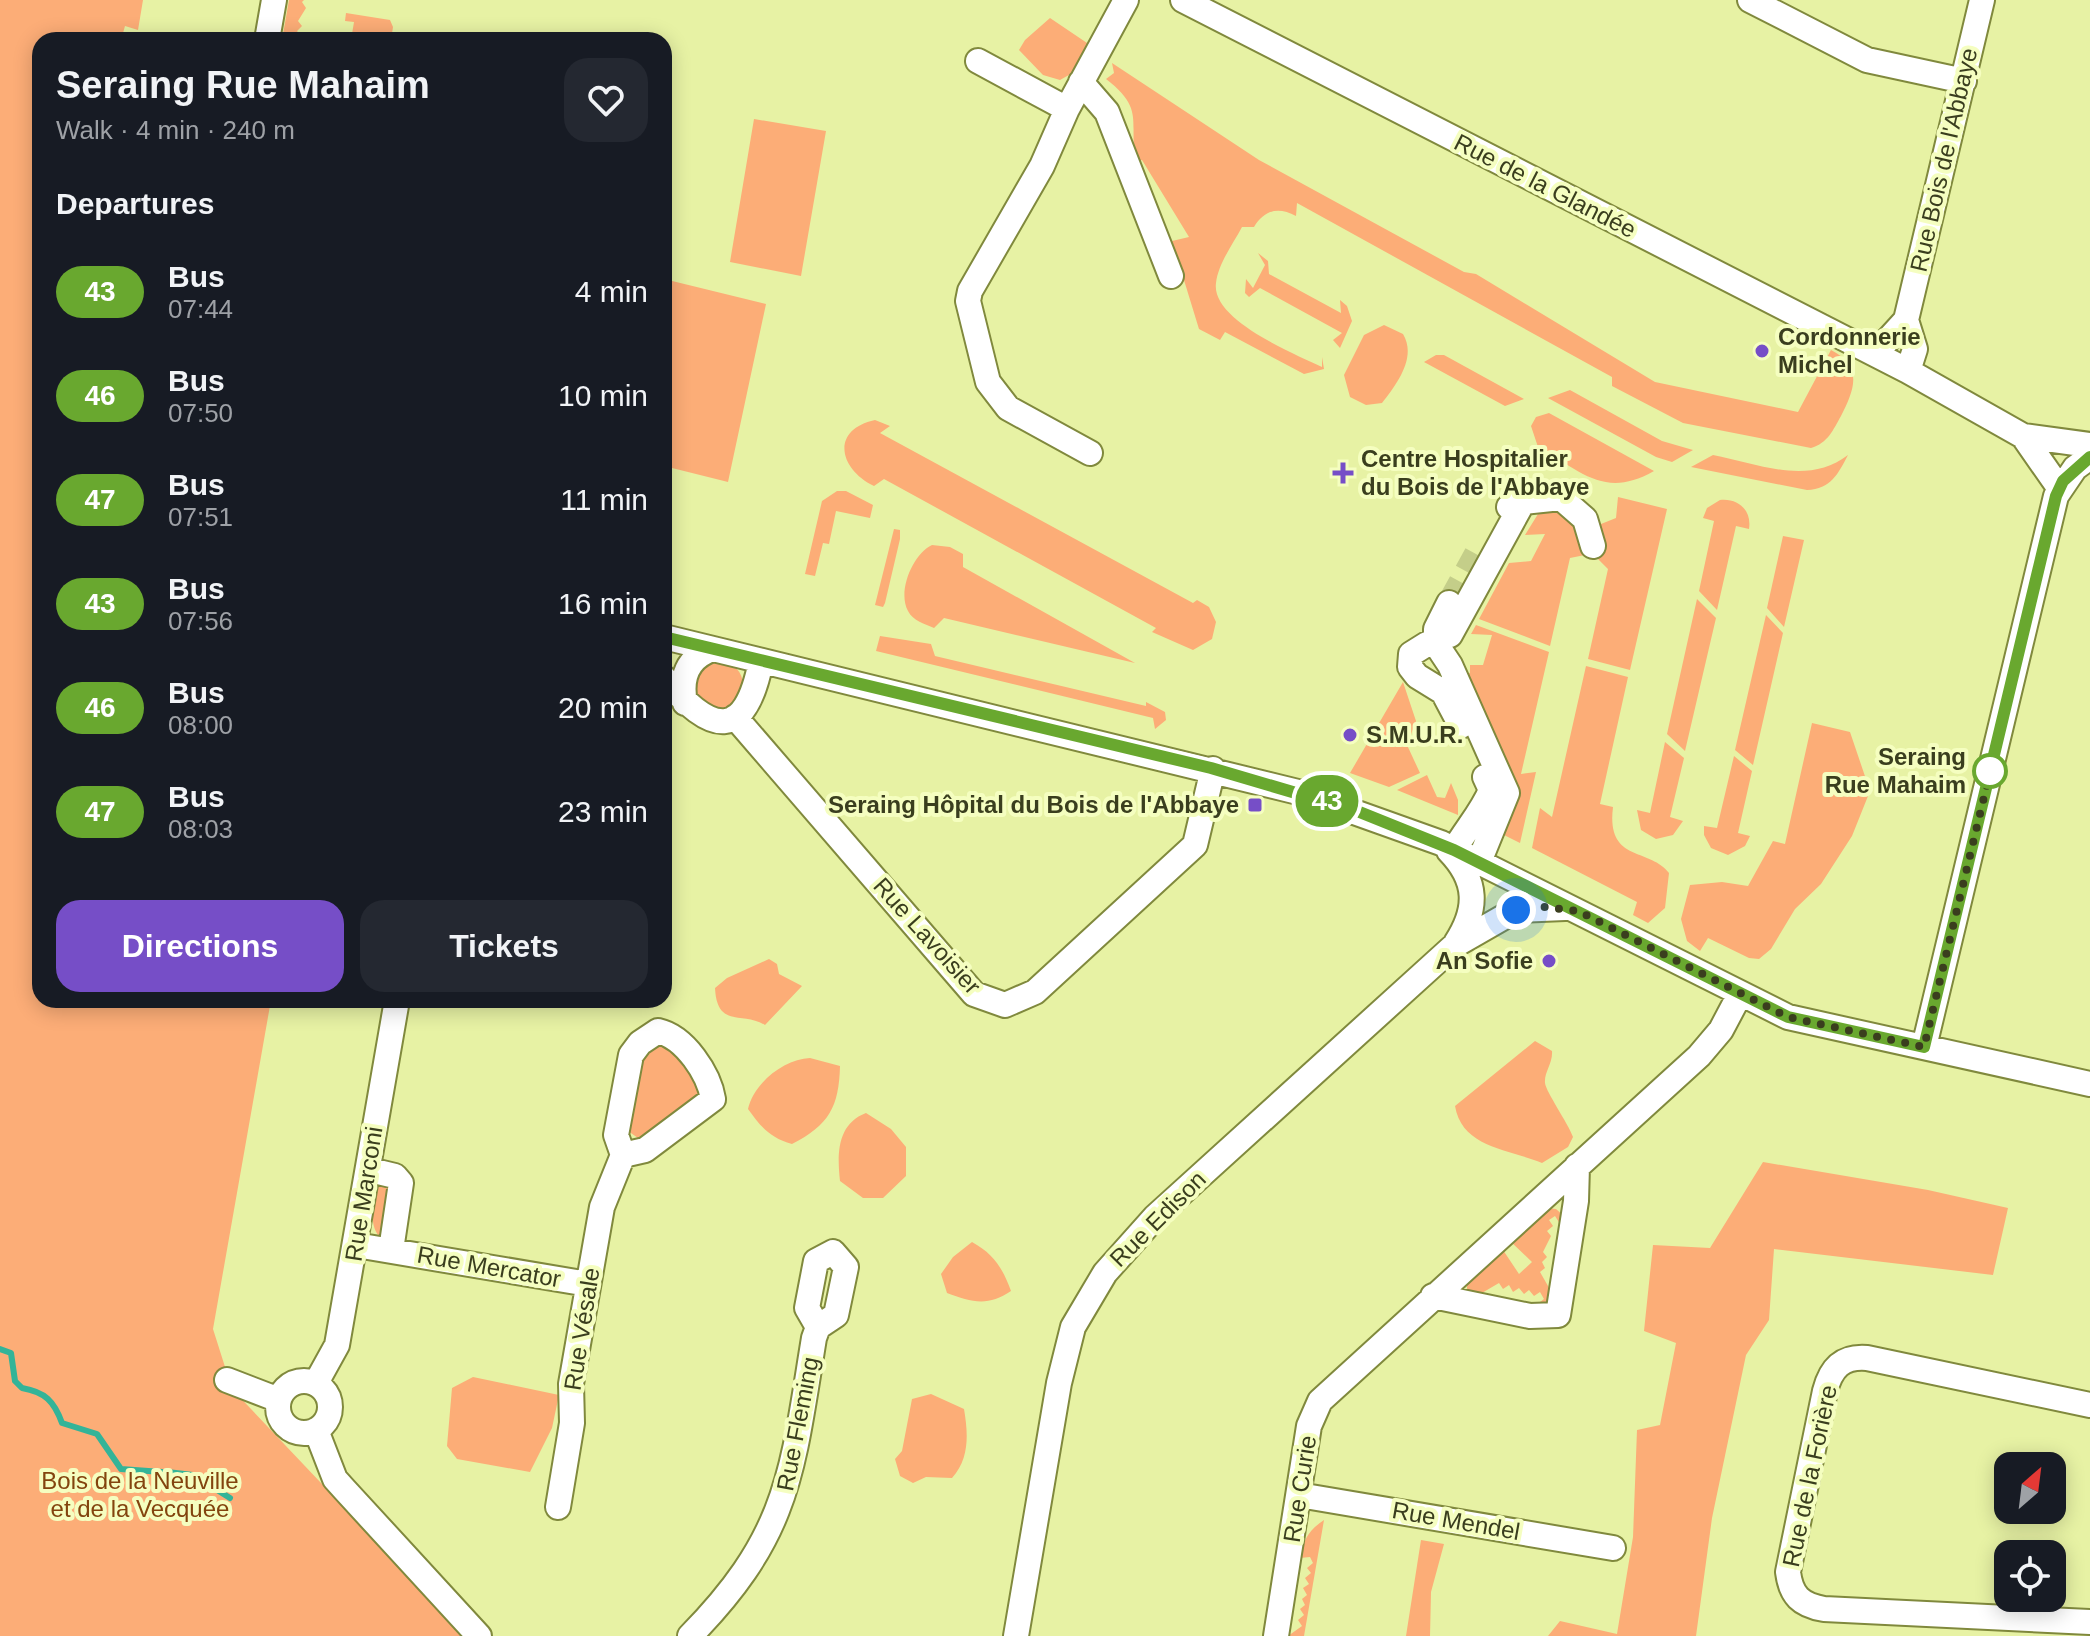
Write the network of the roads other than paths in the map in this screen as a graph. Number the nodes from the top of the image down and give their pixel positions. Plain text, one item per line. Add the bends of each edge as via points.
1 (274, 0) edge
2 (1126, 0) edge
3 (1183, 0) edge
4 (1750, 0) edge
5 (1982, 0) edge
6 (268, 32) edge
7 (978, 61) dead end
8 (1964, 81) junction
9 (1081, 82) junction
10 (1067, 109) junction
11 (1171, 276) dead end
12 (1906, 320) junction
13 (1875, 354) junction
14 (1908, 371) junction
15 (2023, 436) junction
16 (2090, 445) edge
17 (1090, 453) dead end
18 (2090, 457) edge
19 (2060, 489) junction
20 (1523, 502) junction
21 (1593, 546) dead end
22 (1476, 554) tunnel mouth
23 (1449, 603) tunnel mouth
24 (672, 639) edge
25 (1436, 644) junction
26 (713, 649) junction
27 (761, 661) junction
28 (1450, 665) junction
29 (672, 688) edge
30 (685, 703) junction
31 (735, 717) junction
32 (1213, 769) junction
33 (1448, 847) junction
34 (1479, 862) junction
35 (1515, 879) junction
36 (1578, 911) junction
37 (1480, 920) junction
38 (1748, 998) junction
39 (396, 1008) edge
40 (1924, 1047) junction
41 (2090, 1084) edge
42 (623, 1155) junction
43 (1577, 1166) junction
44 (370, 1170) junction
45 (356, 1245) junction
46 (391, 1250) junction
47 (588, 1284) junction
48 (1433, 1296) junction
49 (818, 1327) dead end
50 (227, 1380) dead end
51 (316, 1383) junction
52 (279, 1400) junction
53 (2090, 1405) edge
54 (316, 1430) junction
55 (1299, 1495) junction
56 (558, 1507) dead end
57 (1613, 1548) dead end
58 (2090, 1622) edge
59 (479, 1636) edge
60 (690, 1636) edge
61 (1016, 1636) edge
62 (1276, 1636) edge

1 - 6 street
2 - 9 street
3 - 13 street, Rue de la Glandée
4 - 8 street via 1867,60
5 - 8 street, Rue Bois de l'Abbaye
7 - 10 street
8 - 12 street, Rue Bois de l'Abbaye
9 - 10 street
9 - 11 street via 1107,112
10 - 17 street via 968,301 988,382 996,394 1008,408
12 - 13 street, Rue Bois de l'Abbaye
12 - 14 street, Rue Bois de l'Abbaye via 1915,349
13 - 14 street, Rue de la Glandée
14 - 15 street, Rue de la Glandée
15 - 16 street
15 - 19 street
18 - 19 street
19 - 40 street
20 - 21 street via 1561,498 1585,519
20 - 22 street via 1496,518
20 - 28 street via 1449,636
23 - 25 street via 1436,629
24 - 26 street
25 - 28 street
25 - 33 street via 1411,654 1410,667 1443,692 1453,707 1491,790 1482,810
26 - 27 street
26 - 30 street via 696,657 684,673
27 - 31 street via 751,703
27 - 32 street
28 - 34 street via 1507,793
29 - 30 street
30 - 31 street via 709,719
31 - 32 street, Rue Lavoisier via 974,994 1005,1005 1035,992 1195,845
32 - 33 street via 1357,811
33 - 34 street
33 - 37 street via 1472,882
34 - 35 street
35 - 36 street
35 - 37 street, Rue Edison via 1489,893
36 - 37 street via 1529,908
36 - 38 street
37 - 61 street, Rue Edison via 1132,1239 1092,1293 1073,1327 1059,1383
38 - 40 street via 1807,1023
38 - 43 street, Rue Curie via 1699,1056
39 - 44 street, Rue Marconi
40 - 41 street
42 - 42 street, Rue Vésale via 616,1135 631,1055 658,1031 669,1033 711,1085 713,1099 645,1150
42 - 47 street, Rue Vésale via 602,1207
43 - 48 street, Rue Curie
43 - 48 street via 1558,1315 1530,1316
44 - 45 street, Rue Marconi
44 - 46 street, Rue Mercator via 395,1176 401,1183
45 - 46 street, Rue Mercator
45 - 51 street, Rue Marconi via 337,1345
46 - 47 street, Rue Mercator
47 - 56 street, Rue Vésale
48 - 55 street, Rue Curie via 1320,1401 1309,1426
49 - 60 street, Rue Fleming via 794,1462 780,1509 741,1579
50 - 52 street
51 - 52 street via 289,1385
51 - 54 street via 330,1402 328,1418
52 - 54 street via 280,1417 291,1430
53 - 58 street, Rue de la Forière via 1867,1358 1853,1357 1837,1365 1825,1391 1788,1572 1796,1598 1824,1609
54 - 59 street via 335,1479
55 - 57 street, Rue Mendel
55 - 62 street, Rue Curie

